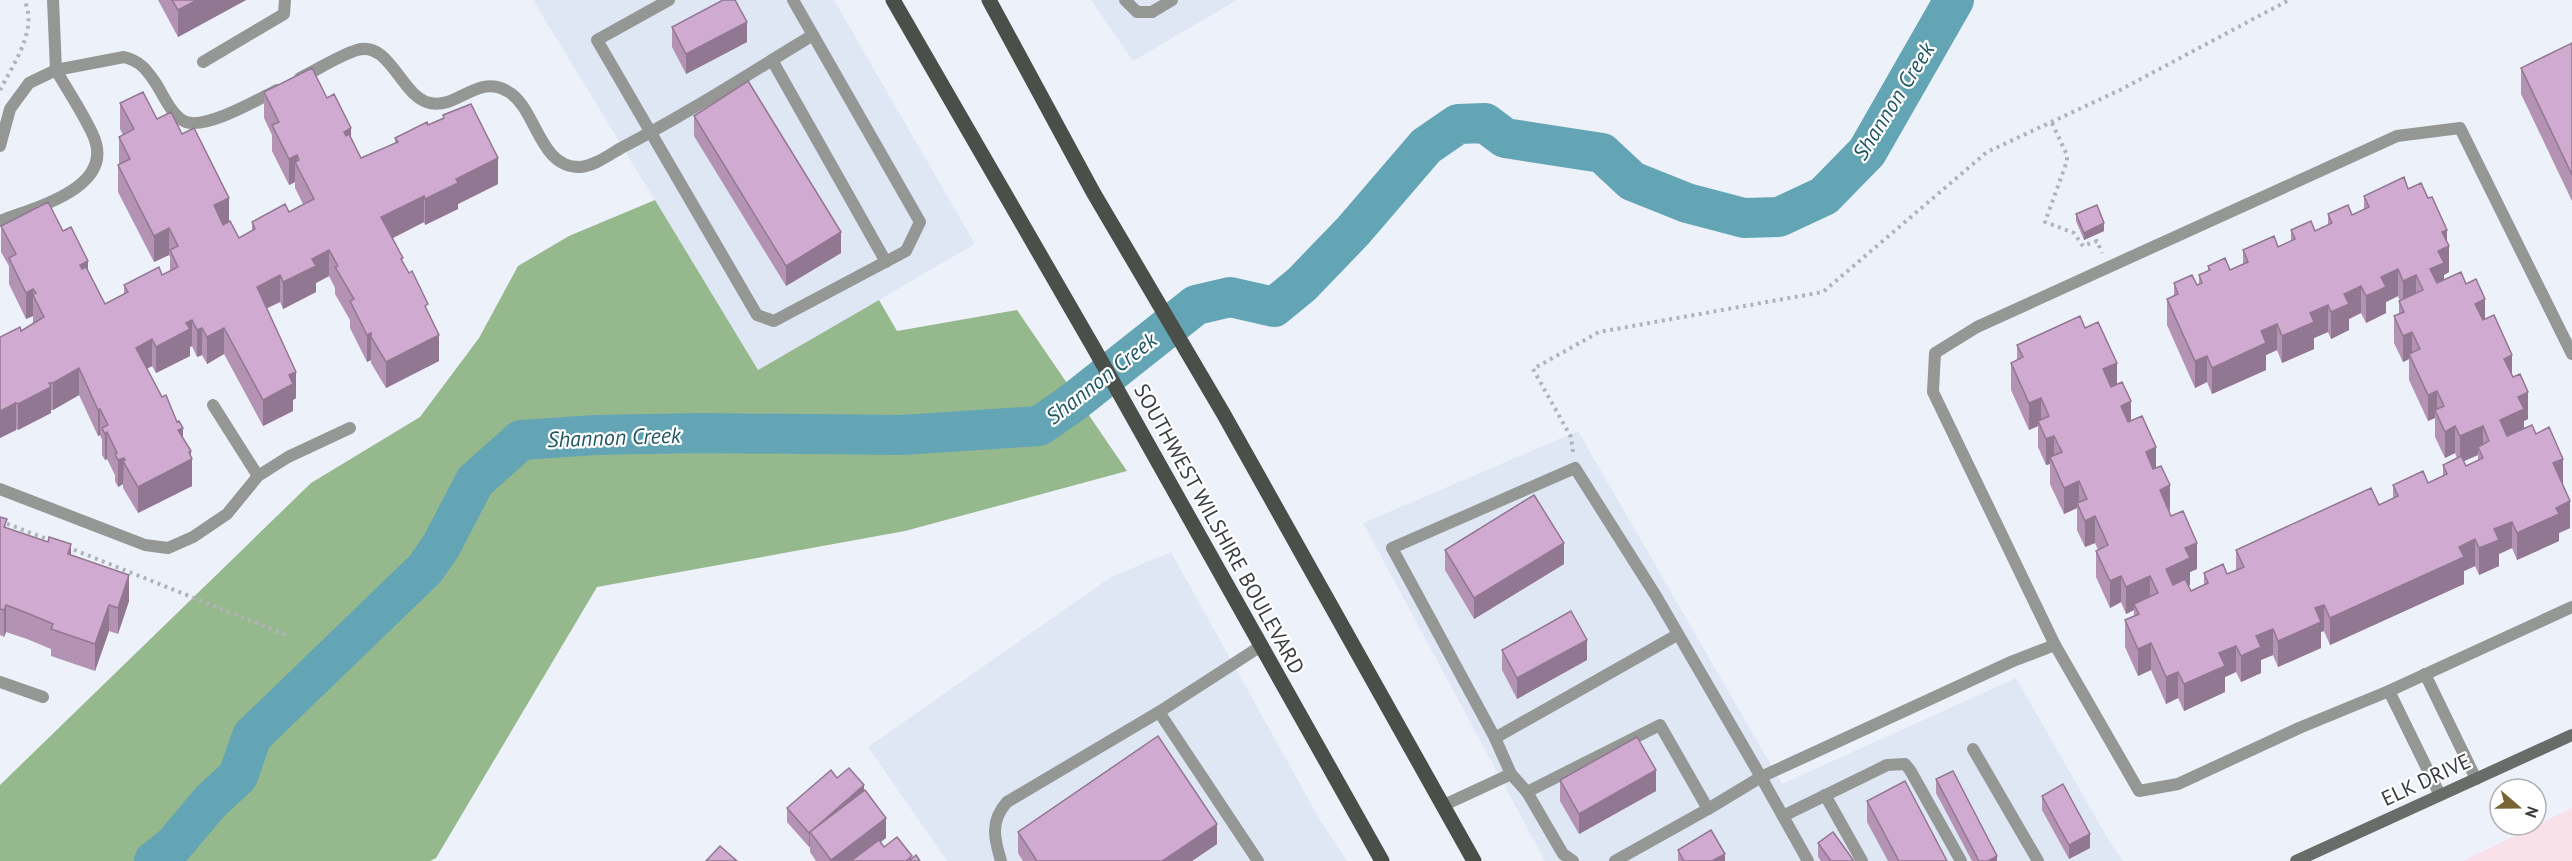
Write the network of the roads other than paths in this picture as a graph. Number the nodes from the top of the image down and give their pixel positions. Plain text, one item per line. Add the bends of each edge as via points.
1 (52, 0) edge
2 (285, 0) edge
3 (669, 0) edge
4 (793, 0) edge
5 (893, 0) edge
6 (989, 0) edge
7 (1125, 0) edge
8 (1172, 0) edge
9 (813, 35) junction
10 (772, 60) junction
11 (203, 62) dead end
12 (56, 70) junction
13 (651, 132) junction
14 (0, 146) edge
15 (0, 221) edge
16 (886, 262) junction
17 (2572, 354) edge
18 (213, 405) dead end
19 (350, 428) dead end
20 (258, 476) junction
21 (0, 489) edge
22 (2572, 607) edge
23 (1677, 635) junction
24 (2055, 645) junction
25 (1261, 646) junction
26 (2425, 674) junction
27 (0, 682) edge
28 (2389, 691) junction
29 (43, 697) dead end
30 (1159, 712) junction
31 (2572, 735) edge
32 (1495, 738) junction
33 (1972, 749) dead end
34 (1511, 774) junction
35 (1761, 777) junction
36 (2476, 779) junction
37 (1527, 792) junction
38 (1826, 795) junction
39 (2440, 795) junction
40 (1442, 806) junction
41 (1708, 809) junction
42 (1784, 816) junction
43 (1000, 861) edge
44 (1258, 861) edge
45 (1382, 861) edge
46 (1474, 861) edge
47 (1573, 861) edge
48 (1615, 861) edge
49 (1808, 861) edge
50 (1862, 861) edge
51 (1960, 861) edge
52 (2038, 861) edge
53 (2296, 861) edge

1 - 12 lane
2 - 11 lane via 284,14
3 - 13 lane via 597,40
4 - 9 lane
5 - 25 main road, SOUTHWEST WILSHIRE BOULEVARD
6 - 40 main road via 1093,192 1223,413
7 - 8 lane via 1137,12 1152,12
9 - 10 lane
9 - 16 lane via 920,222 906,251
10 - 13 lane
10 - 16 lane
12 - 13 lane via 124,57 135,60 145,67 174,111 186,122 201,123 359,49 373,50 384,57 418,98 429,103 441,104 487,85 510,92 543,144 565,164 586,166
12 - 14 lane via 29,83 10,109
12 - 15 lane via 94,137 94,171 83,184
13 - 16 lane via 758,315 774,321
17 - 24 lane via 2460,128 2397,136 1977,327 1935,353 1933,392
18 - 20 lane
19 - 20 lane
20 - 21 lane via 227,514 194,537 168,548 145,545
22 - 26 lane
23 - 32 lane
23 - 32 lane via 1575,468 1392,548
23 - 35 lane
24 - 28 lane via 2139,791 2178,784
24 - 35 lane
25 - 30 lane
25 - 45 main road, SOUTHWEST WILSHIRE BOULEVARD
26 - 28 lane
26 - 36 lane
27 - 29 lane
28 - 39 lane
30 - 43 lane via 1007,802 994,829
30 - 44 lane
31 - 36 street, ELK DRIVE
32 - 34 lane
33 - 52 lane
34 - 37 lane
34 - 40 lane
35 - 41 lane
35 - 42 lane
36 - 39 street, ELK DRIVE
37 - 41 lane via 1660,725
37 - 47 lane via 1563,854
38 - 42 lane
38 - 50 lane
38 - 51 lane via 1887,765 1905,764
39 - 53 street, ELK DRIVE
40 - 46 main road
41 - 48 lane
42 - 49 lane

